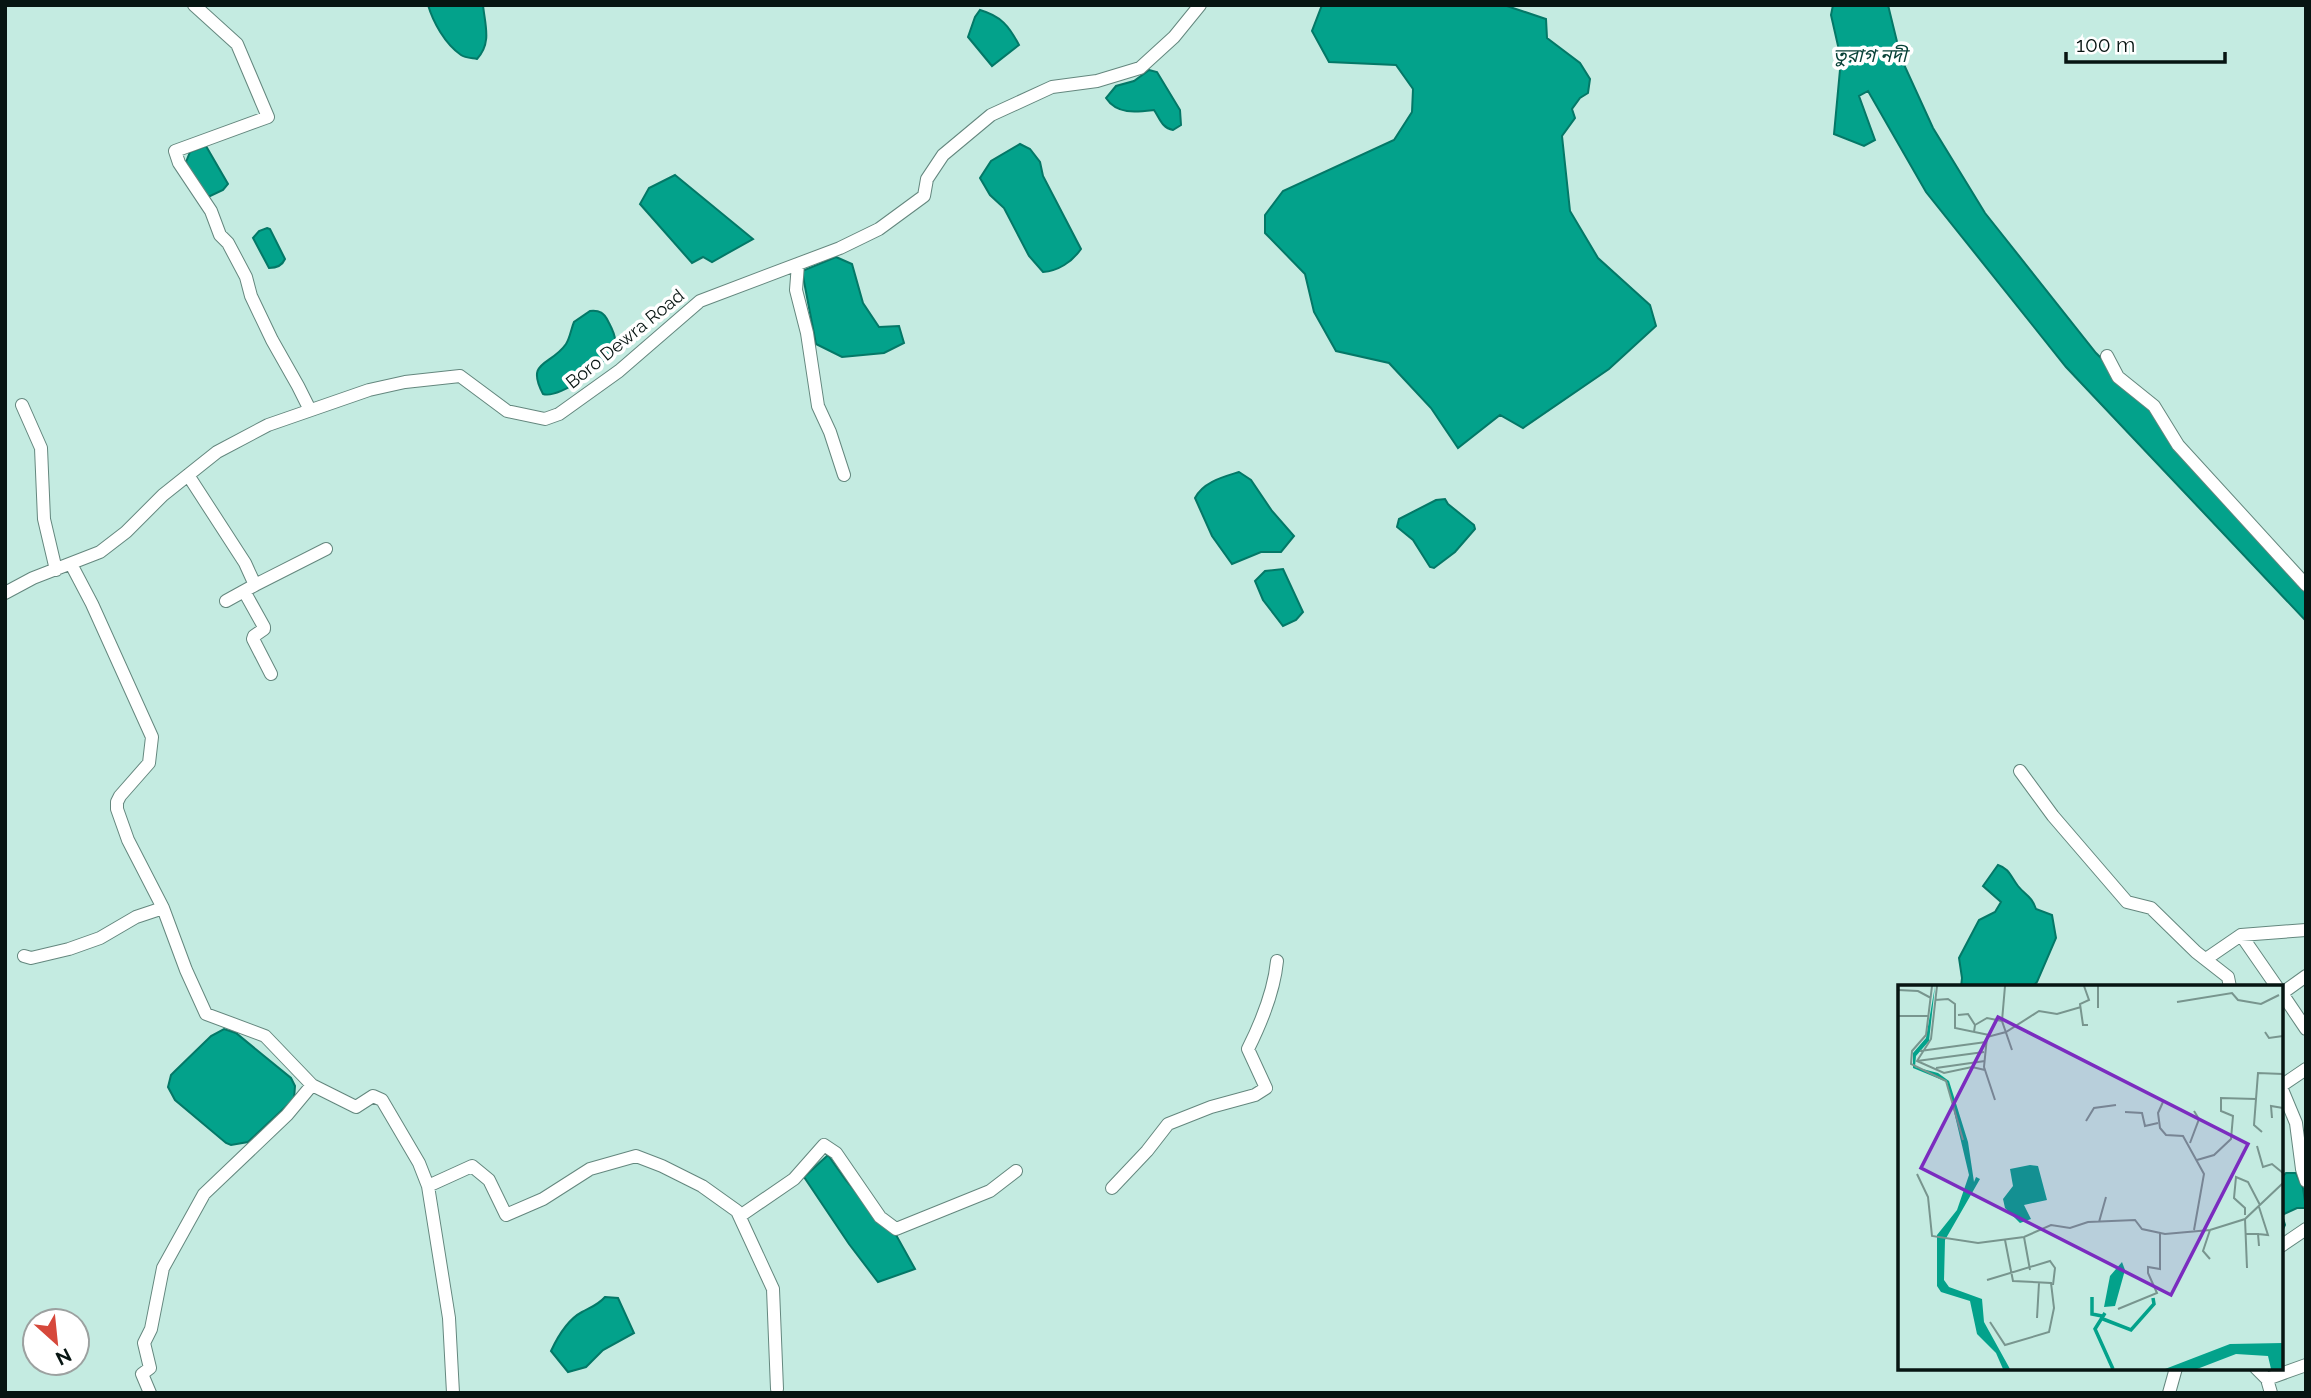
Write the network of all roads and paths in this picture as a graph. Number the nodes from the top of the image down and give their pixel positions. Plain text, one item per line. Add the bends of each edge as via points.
1 (194, 5) edge
2 (1200, 5) edge
3 (798, 264) junction
4 (2107, 356) dead end
5 (22, 405) dead end
6 (310, 410) junction
7 (188, 475) junction
8 (844, 475) dead end
9 (326, 549) dead end
10 (71, 564) junction
11 (56, 569) junction
12 (2306, 585) edge
13 (250, 588) junction
14 (5, 593) edge
15 (226, 601) dead end
16 (271, 674) dead end
17 (2020, 771) dead end
18 (163, 908) junction
19 (2306, 930) edge
20 (2241, 935) junction
21 (24, 956) dead end
22 (2206, 958) junction
23 (1277, 961) dead end
24 (2306, 976) edge
25 (2230, 985) edge
26 (2276, 985) edge
27 (2283, 992) edge
28 (2283, 996) edge
29 (2306, 1028) edge
30 (2306, 1069) edge
31 (312, 1085) junction
32 (2283, 1086) edge
33 (2283, 1091) edge
34 (1016, 1171) dead end
35 (2304, 1172) edge
36 (428, 1185) junction
37 (1112, 1188) dead end
38 (740, 1216) junction
39 (2306, 1229) edge
40 (2283, 1245) edge
41 (2306, 1365) edge
42 (2175, 1370) edge
43 (2258, 1370) edge
44 (2267, 1379) junction
45 (777, 1389) dead end
46 (150, 1393) edge
47 (453, 1393) edge
48 (2169, 1393) edge
49 (2271, 1393) edge

1 - 6 street via 237,44 268,117 175,151 178,163 211,211
2 - 3 street, Boro Dewra Road via 1140,68 1097,81 1052,87 991,115 943,155 927,179 924,196 879,229
3 - 6 street, Boro Dewra Road via 699,301 618,371 559,414 545,419 507,411 460,376 369,390
3 - 8 street via 796,290 818,406
4 - 12 street via 2118,377 2154,405 2178,445
5 - 11 street via 41,448 44,519
6 - 7 street, Boro Dewra Road via 268,425 217,452
7 - 10 street, Boro Dewra Road via 100,552
7 - 13 street via 245,563
9 - 13 street
10 - 11 street, Boro Dewra Road
10 - 18 street via 152,737 149,763 120,796 117,809
11 - 14 street, Boro Dewra Road
13 - 15 street
13 - 16 street via 264,627 253,639
17 - 22 street via 2127,902 2151,908
18 - 21 street via 69,950
18 - 31 street via 205,1014 265,1035
19 - 20 street
20 - 22 street
20 - 26 street
22 - 25 street via 2228,977
23 - 37 street via 1262,1020 1248,1049 1266,1088 1255,1096 1168,1124
24 - 27 street
28 - 29 street
30 - 32 street
31 - 36 street via 356,1107 373,1096 383,1100
31 - 46 street via 204,1194 163,1268 152,1329 144,1343 150,1368 142,1374
33 - 35 street via 2297,1122
34 - 38 street via 990,1191 896,1229 880,1217 836,1153 824,1145 794,1179
36 - 38 street via 472,1166 489,1180 506,1215 543,1199 590,1169 636,1156 702,1186
36 - 47 street via 449,1318
38 - 45 street via 773,1289
39 - 40 street
41 - 44 street
42 - 48 street
43 - 44 street
44 - 49 street

